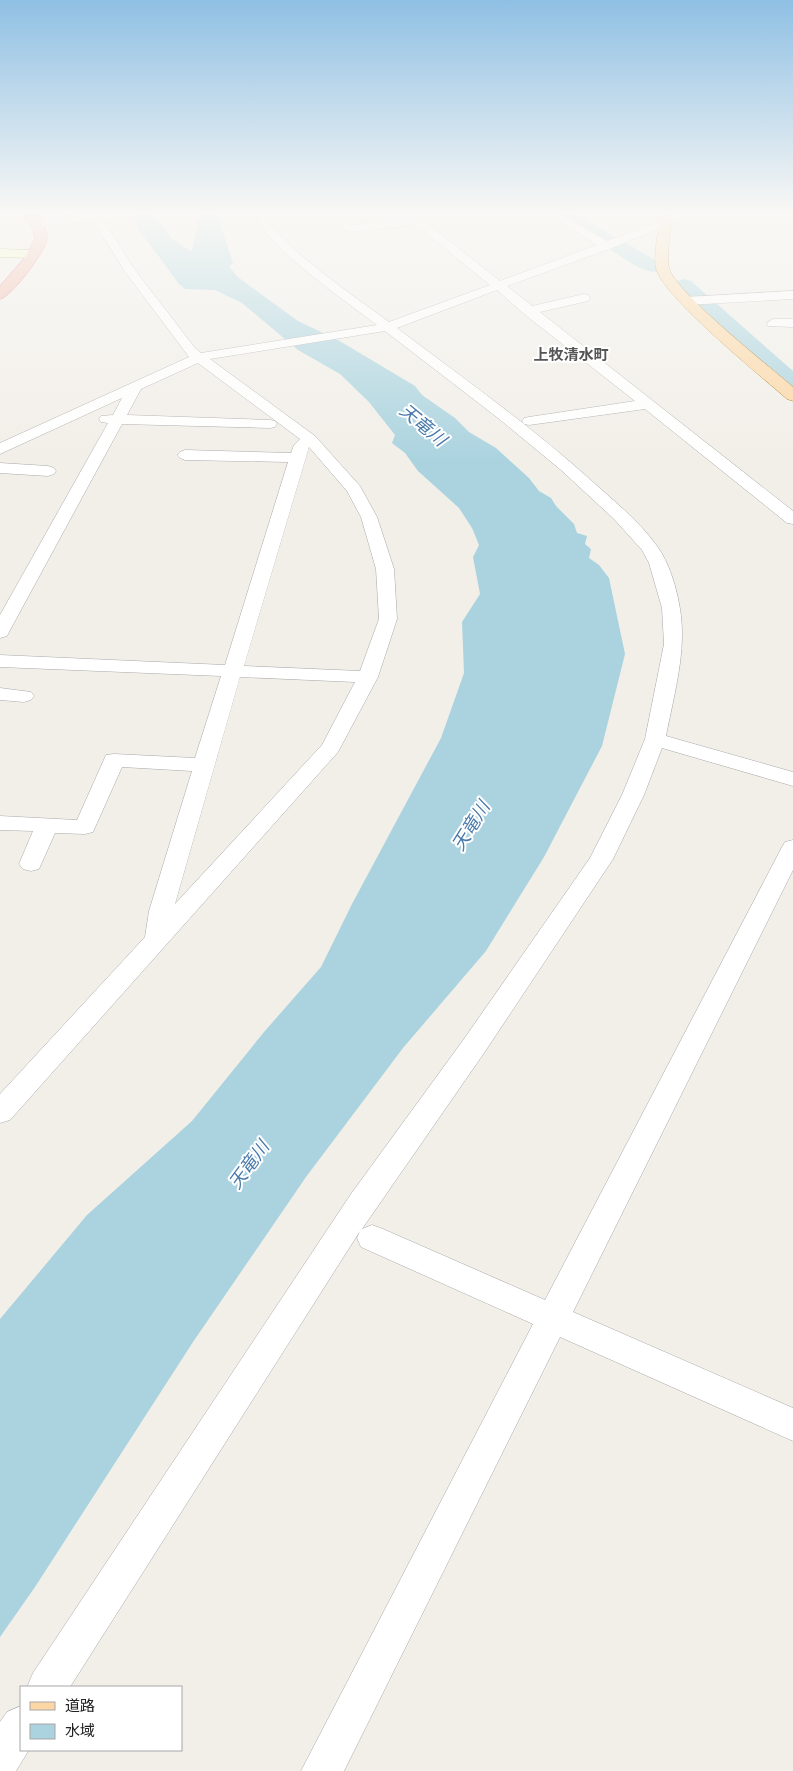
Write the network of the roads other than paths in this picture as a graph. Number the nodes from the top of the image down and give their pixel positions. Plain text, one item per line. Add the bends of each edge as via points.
1 (149, 297) edge
2 (346, 297) edge
3 (482, 297) edge
4 (488, 297) edge
5 (511, 297) edge
6 (682, 297) edge
7 (779, 297) edge
8 (584, 298) dead end
9 (686, 301) junction
10 (528, 311) junction
11 (793, 322) edge
12 (773, 323) dead end
13 (384, 328) junction
14 (415, 329) dead end
15 (208, 356) junction
16 (136, 386) junction
17 (793, 396) edge
18 (646, 404) junction
19 (67, 418) junction
20 (119, 420) junction
21 (528, 421) dead end
22 (270, 424) dead end
23 (310, 439) junction
24 (0, 449) edge
25 (185, 455) dead end
26 (297, 458) junction
27 (0, 468) edge
28 (48, 471) dead end
29 (793, 519) edge
30 (8, 606) edge
31 (0, 632) edge
32 (0, 662) edge
33 (233, 672) junction
34 (368, 677) junction
35 (0, 694) edge
36 (24, 696) dead end
37 (655, 739) junction
38 (204, 765) junction
39 (793, 779) edge
40 (0, 823) edge
41 (47, 825) junction
42 (793, 847) edge
43 (31, 864) dead end
44 (157, 939) junction
45 (4, 1102) edge
46 (372, 1238) dead end
47 (553, 1320) junction
48 (793, 1426) edge
49 (48, 1686) edge
50 (20, 1728) edge
51 (0, 1759) edge
52 (322, 1771) edge

1 - 15 street via 190,351
2 - 13 street
3 - 13 street
4 - 14 street
5 - 10 street
6 - 9 main road
7 - 9 street
8 - 10 street
9 - 17 main road
10 - 18 street
11 - 12 street
13 - 15 street
13 - 37 street via 568,466 650,548 658,563 671,608 674,644
15 - 16 street
15 - 23 street
16 - 19 street
16 - 20 street
18 - 21 street
18 - 29 street
19 - 20 street
19 - 24 street
20 - 22 street
20 - 30 street
23 - 26 street via 302,445
23 - 34 street via 354,489 369,517 385,569 388,619
25 - 26 street
26 - 33 street
27 - 28 street
30 - 31 street
32 - 33 street
33 - 34 street
33 - 38 street
34 - 44 street via 332,748
35 - 36 street
37 - 39 street
37 - 49 street via 633,795 601,859 362,1203
38 - 41 street via 114,760 84,827
38 - 44 street via 161,911
40 - 41 street
41 - 43 street
42 - 47 street
44 - 45 street
46 - 47 street
47 - 48 street
47 - 52 street
50 - 51 street

